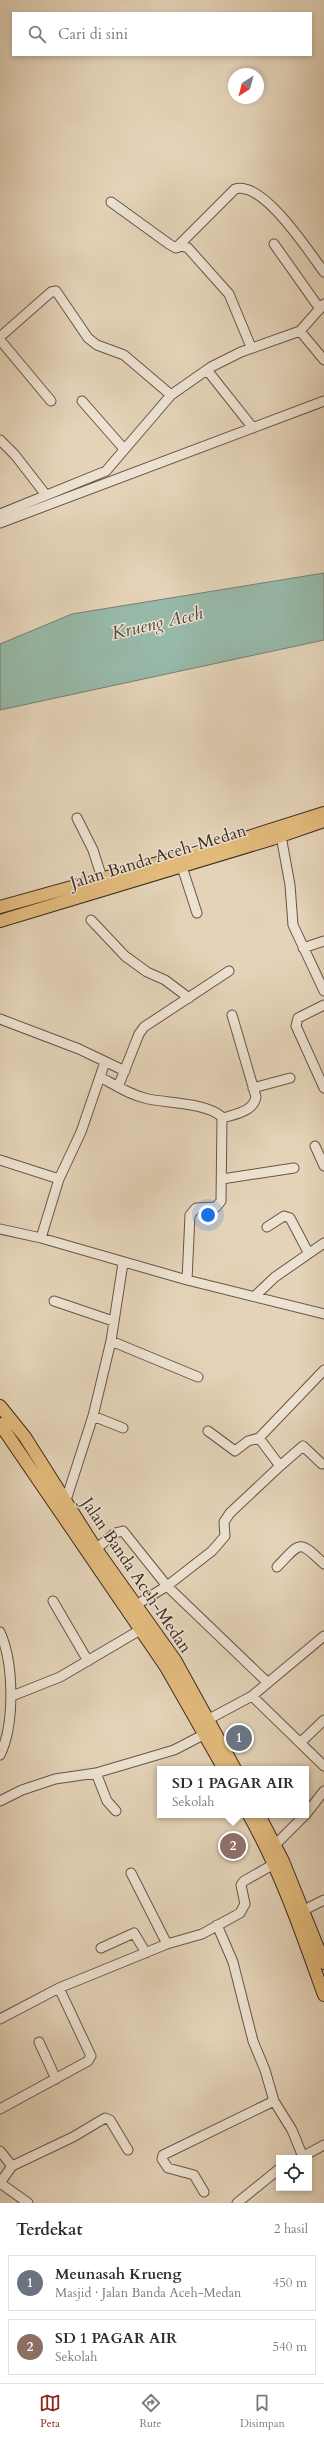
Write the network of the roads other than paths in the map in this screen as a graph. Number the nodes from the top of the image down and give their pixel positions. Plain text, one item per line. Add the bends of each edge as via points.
1 (111, 202) dead end
2 (274, 244) dead end
3 (176, 248) junction
4 (324, 272) edge
5 (322, 307) edge
6 (300, 330) junction
7 (0, 337) edge
8 (0, 340) edge
9 (251, 347) junction
10 (324, 360) edge
11 (207, 370) junction
12 (172, 394) junction
13 (51, 401) dead end
14 (82, 401) dead end
15 (324, 401) edge
16 (253, 428) junction
17 (0, 440) edge
18 (124, 450) junction
19 (46, 495) junction
20 (0, 514) edge
21 (0, 523) edge
22 (324, 813) edge
23 (77, 818) dead end
24 (324, 821) edge
25 (281, 836) junction
26 (182, 867) junction
27 (102, 878) junction
28 (106, 890) junction
29 (0, 907) edge
30 (197, 913) dead end
31 (91, 920) dead end
32 (0, 921) edge
33 (324, 941) edge
34 (303, 948) junction
35 (229, 971) dead end
36 (324, 991) edge
37 (189, 998) junction
38 (324, 1005) edge
39 (232, 1015) dead end
40 (0, 1019) edge
41 (105, 1062) junction
42 (125, 1070) junction
43 (100, 1077) junction
44 (290, 1078) dead end
45 (118, 1087) junction
46 (253, 1088) junction
47 (324, 1088) edge
48 (223, 1118) junction
49 (315, 1146) dead end
50 (0, 1160) edge
51 (324, 1166) edge
52 (294, 1168) dead end
53 (59, 1179) junction
54 (222, 1179) junction
55 (267, 1227) dead end
56 (0, 1229) edge
57 (41, 1238) junction
58 (324, 1243) edge
59 (308, 1252) junction
60 (123, 1263) junction
61 (187, 1280) junction
62 (256, 1296) junction
63 (54, 1301) dead end
64 (324, 1314) edge
65 (113, 1321) junction
66 (111, 1341) junction
67 (324, 1370) edge
68 (198, 1377) dead end
69 (0, 1406) edge
70 (92, 1416) junction
71 (0, 1424) edge
72 (123, 1428) dead end
73 (208, 1431) dead end
74 (259, 1438) junction
75 (322, 1464) dead end
76 (280, 1466) junction
77 (66, 1500) junction
78 (92, 1551) junction
79 (324, 1564) edge
80 (277, 1567) dead end
81 (167, 1586) junction
82 (53, 1601) dead end
83 (136, 1605) junction
84 (140, 1630) junction
85 (0, 1632) edge
86 (324, 1636) edge
87 (88, 1661) junction
88 (268, 1683) junction
89 (12, 1696) junction
90 (252, 1696) junction
91 (209, 1718) junction
92 (324, 1720) edge
93 (205, 1734) junction
94 (300, 1743) junction
95 (0, 1755) edge
96 (222, 1766) edge
97 (233, 1766) edge
98 (324, 1766) edge
99 (96, 1773) junction
100 (324, 1791) edge
101 (0, 1801) edge
102 (116, 1811) dead end
103 (309, 1811) edge
104 (251, 1818) edge
105 (261, 1818) edge
106 (303, 1818) edge
107 (275, 1845) junction
108 (274, 1864) junction
109 (131, 1873) dead end
110 (324, 1900) edge
111 (304, 1910) junction
112 (217, 1926) junction
113 (167, 1944) junction
114 (101, 1948) dead end
115 (146, 1952) junction
116 (324, 1963) edge
117 (59, 1988) junction
118 (324, 1996) edge
119 (0, 2019) edge
120 (40, 2042) dead end
121 (56, 2078) junction
122 (274, 2101) junction
123 (0, 2109) edge
124 (324, 2145) edge
125 (128, 2150) dead end
126 (0, 2151) edge
127 (301, 2155) edge
128 (307, 2155) edge
129 (12, 2166) junction
130 (276, 2171) edge
131 (0, 2183) edge
132 (204, 2192) dead end
133 (28, 2203) edge
134 (237, 2203) edge

1 - 3 street via 134,221
2 - 5 street
3 - 4 street via 235,189 244,188 261,197 294,230
3 - 9 street via 188,248 229,294
5 - 6 street
6 - 9 street
6 - 10 street
7 - 12 street via 51,292 56,291 88,338 96,345 124,355
8 - 13 street
9 - 11 street
11 - 12 street
11 - 16 street
12 - 18 street
14 - 18 street
15 - 16 street
16 - 21 street
17 - 19 street
18 - 19 street via 106,471
19 - 20 street
22 - 27 highway, Jalan Banda Aceh-Medan via 226,844
23 - 27 street via 93,850
24 - 25 highway, Jalan Banda Aceh-Medan
25 - 26 highway, Jalan Banda Aceh-Medan
25 - 34 street via 290,885 293,925
26 - 28 highway, Jalan Banda Aceh-Medan
26 - 30 street
27 - 28 highway
27 - 29 highway, Jalan Banda Aceh-Medan
28 - 32 highway, Jalan Banda Aceh-Medan
31 - 37 street via 125,956
33 - 34 street
34 - 36 street
35 - 37 street via 201,987
37 - 42 street via 144,1027
38 - 47 street via 298,1018 296,1026
39 - 46 street
40 - 41 street via 79,1049
41 - 42 street
41 - 43 street
42 - 45 street
43 - 45 street
43 - 53 street via 81,1132
44 - 46 street
45 - 48 street via 146,1098 209,1110
46 - 48 street via 255,1104 247,1110
48 - 54 street via 220,1151
49 - 51 street
50 - 53 street
52 - 54 street
53 - 57 street
54 - 61 street via 219,1205 213,1208 196,1208 190,1215
55 - 59 street via 284,1216 290,1218
56 - 57 street
57 - 60 street
58 - 59 street
59 - 62 street via 275,1277
60 - 61 street
60 - 65 street
61 - 62 street
62 - 64 street
63 - 65 street
65 - 66 street
66 - 68 street
66 - 70 street
67 - 74 street
69 - 77 highway, Jalan Banda Aceh-Medan via 25,1437
70 - 72 street
70 - 77 street
71 - 78 highway, Jalan Banda Aceh-Medan
73 - 74 street via 235,1451 248,1441
74 - 76 street
75 - 76 street via 304,1446
76 - 81 street via 230,1514 224,1522 225,1536 221,1542
77 - 78 highway, Jalan Banda Aceh-Medan
78 - 81 street via 115,1533 123,1531
78 - 83 highway, Jalan Banda Aceh-Medan
78 - 84 highway, Jalan Banda Aceh-Medan
79 - 80 street via 306,1546 301,1546
81 - 83 street
81 - 88 street
82 - 87 street
83 - 91 highway, Jalan Banda Aceh-Medan via 174,1660
84 - 87 street
84 - 93 highway, Jalan Banda Aceh-Medan via 166,1667
85 - 89 street via 9,1661
86 - 88 street
87 - 89 street via 60,1677
88 - 90 street
89 - 95 street
90 - 91 street
90 - 94 street
91 - 97 highway, Jalan Banda Aceh-Medan
92 - 94 street
93 - 96 highway, Jalan Banda Aceh-Medan
93 - 99 street via 174,1750
94 - 98 street
99 - 101 street via 55,1779 22,1790
99 - 102 street via 107,1801
100 - 103 street
104 - 108 highway
105 - 107 highway
106 - 107 street
107 - 111 highway
108 - 112 street via 244,1881 241,1890 244,1908
108 - 118 highway
109 - 113 street
110 - 111 street
111 - 116 highway
112 - 113 street via 202,1934
112 - 122 street via 233,1962 253,2041
113 - 115 street
114 - 115 street via 134,1934
115 - 117 street
117 - 119 street
117 - 121 street via 91,2056 88,2061
120 - 121 street
121 - 123 street
122 - 127 street via 292,2130
122 - 132 street via 163,2155 162,2159 168,2168 194,2175
124 - 128 street
125 - 129 street via 110,2120 105,2118
126 - 129 street
129 - 131 street
130 - 134 street
131 - 133 street

